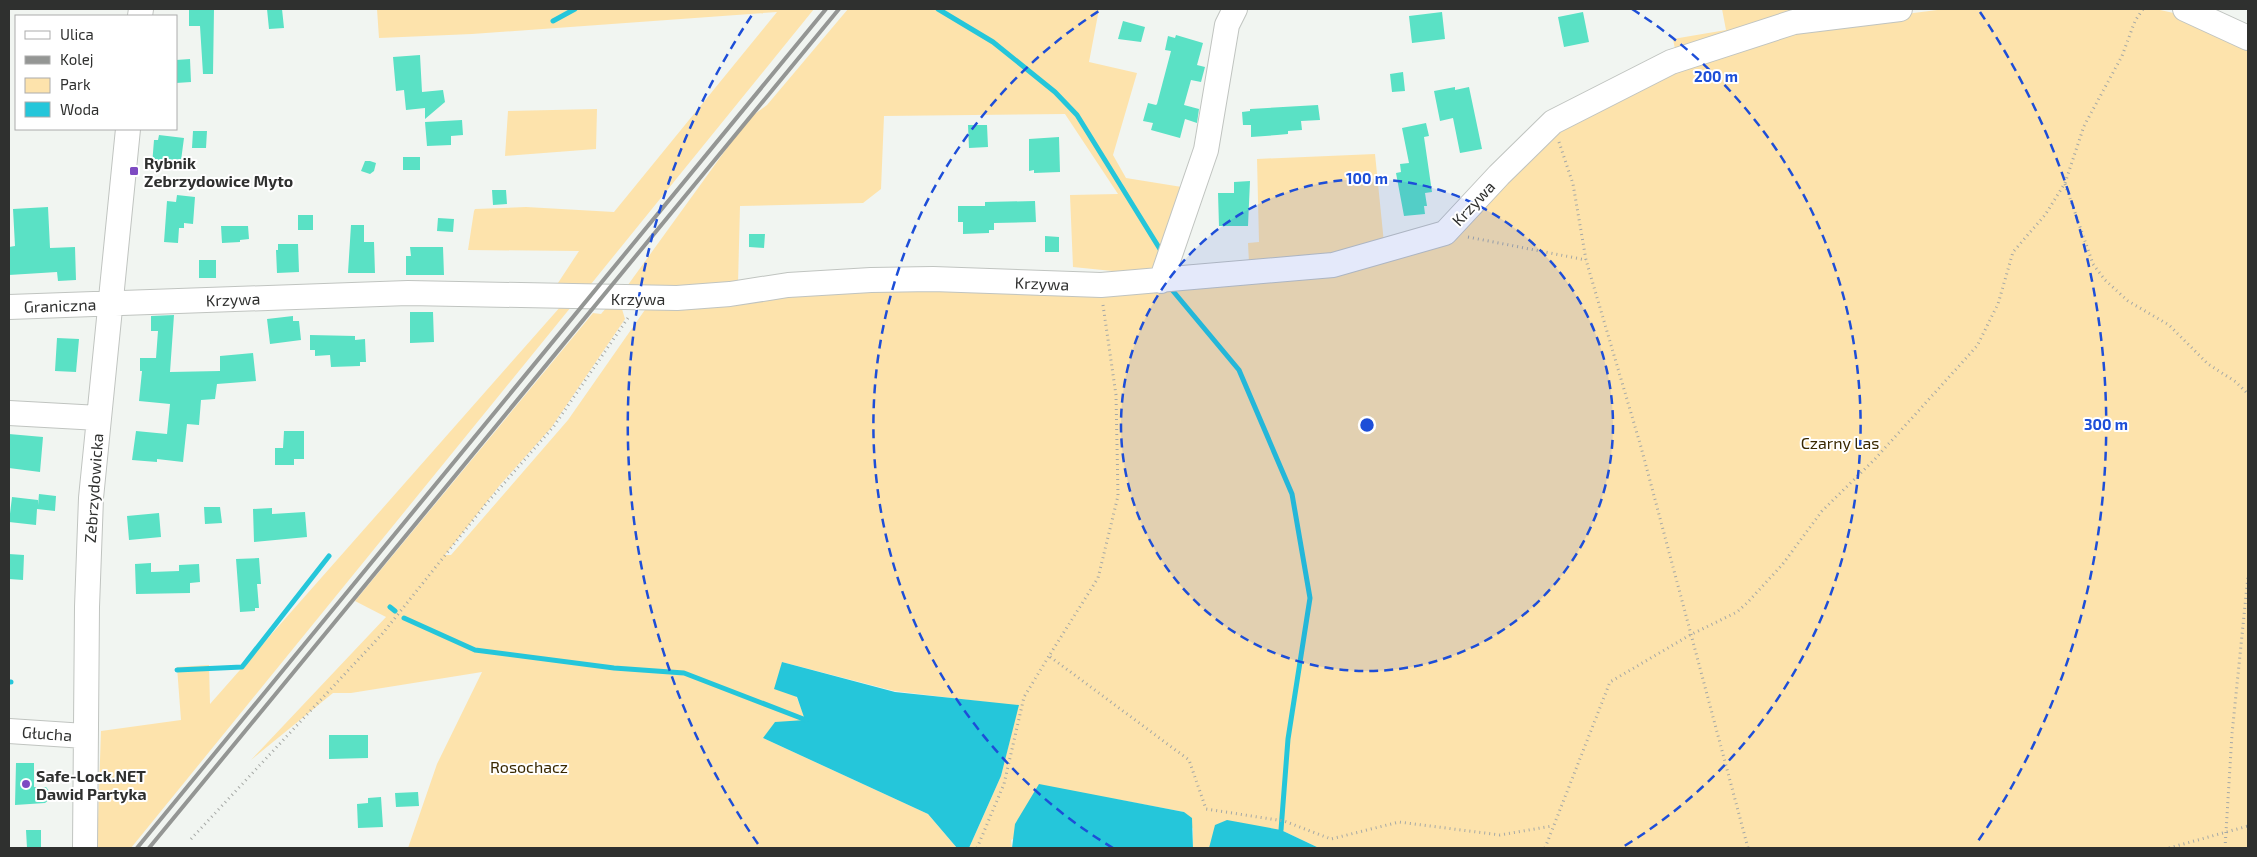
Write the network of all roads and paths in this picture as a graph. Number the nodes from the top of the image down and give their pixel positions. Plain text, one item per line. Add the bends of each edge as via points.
1 (1235, 9) edge
2 (1900, 9) edge
3 (2143, 9) edge
4 (2185, 9) edge
5 (2248, 38) edge
6 (1553, 122) junction
7 (128, 130) edge
8 (2064, 183) junction
9 (1445, 233) junction
10 (1586, 260) junction
11 (1161, 280) junction
12 (634, 297) junction
13 (1102, 297) dead end
14 (110, 303) junction
15 (9, 307) edge
16 (2248, 394) edge
17 (9, 413) edge
18 (99, 418) junction
19 (2248, 576) edge
20 (1690, 635) junction
21 (1049, 656) junction
22 (9, 731) edge
23 (85, 736) junction
24 (1553, 826) junction
25 (2248, 826) edge
26 (2227, 833) junction
27 (191, 839) dead end
28 (85, 848) edge
29 (978, 848) edge
30 (1545, 848) edge
31 (1748, 848) edge
32 (2169, 848) edge
33 (2225, 848) edge

1 - 11 street via 1227,25 1206,150
2 - 6 street, Krzywa via 1794,22 1671,62
3 - 8 path via 2084,126
4 - 5 street
6 - 9 street, Krzywa
6 - 10 path via 1572,184
7 - 14 street, Zebrzydowicka
8 - 16 path via 2093,264 2105,280 2128,301 2169,325 2208,364
8 - 20 path via 2045,216 2013,252 1992,319 1977,346 1875,459 1822,511 1760,591 1737,612
9 - 10 path
9 - 11 street, Krzywa via 1333,265
10 - 20 path via 1641,447
11 - 12 street, Krzywa via 1101,285 871,280 788,285 703,296
12 - 14 street, Krzywa via 408,293
12 - 27 path via 630,318 554,426 486,504 383,633
13 - 21 path via 1116,395 1118,496 1098,578
14 - 15 street, Graniczna
14 - 18 street, Zebrzydowicka
17 - 18 street
18 - 23 street, Zebrzydowicka via 88,549
19 - 26 path via 2232,734
20 - 24 path via 1610,682
20 - 31 path
21 - 24 path via 1188,760 1206,809 1284,821 1331,839 1399,822 1500,835
21 - 29 path via 1024,697 1004,784
22 - 23 street, Głucha
23 - 28 street, Zebrzydowicka
24 - 30 path
25 - 26 path
26 - 32 path
26 - 33 path

